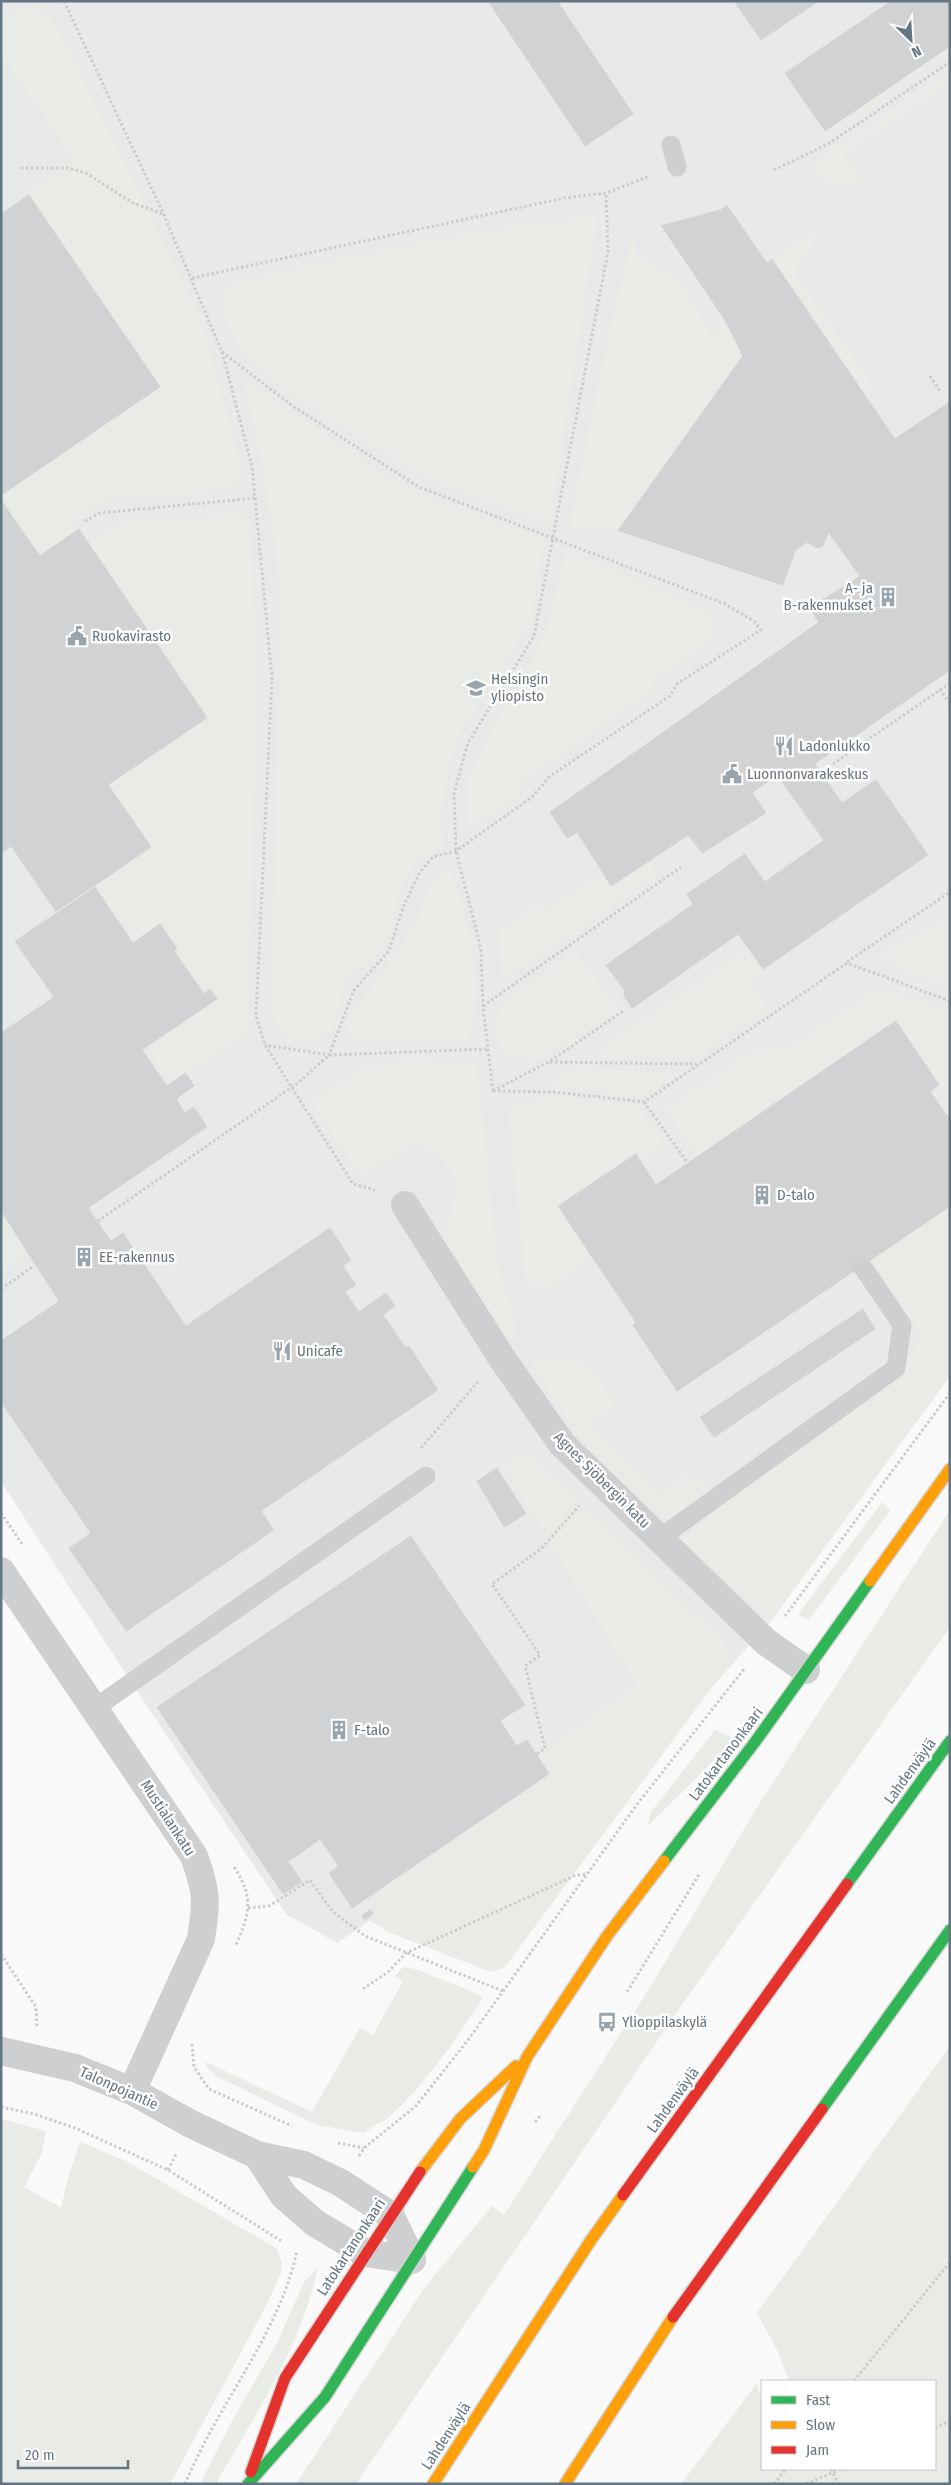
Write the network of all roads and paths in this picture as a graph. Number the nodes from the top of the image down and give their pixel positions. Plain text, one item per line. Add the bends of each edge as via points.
1 (64, 1) edge
2 (950, 62) edge
3 (671, 145) dead end
4 (677, 167) dead end
5 (21, 168) dead end
6 (774, 170) dead end
7 (658, 173) dead end
8 (606, 193) junction
9 (164, 214) junction
10 (192, 278) junction
11 (222, 352) junction
12 (930, 376) dead end
13 (940, 391) dead end
14 (256, 498) junction
15 (85, 521) dead end
16 (554, 537) junction
17 (950, 683) edge
18 (940, 690) junction
19 (950, 704) edge
20 (833, 764) dead end
21 (456, 851) junction
22 (681, 867) dead end
23 (950, 892) edge
24 (847, 962) junction
25 (950, 1001) edge
26 (483, 1007) junction
27 (625, 1010) dead end
28 (266, 1045) junction
29 (488, 1049) junction
30 (329, 1055) junction
31 (550, 1062) junction
32 (698, 1064) junction
33 (291, 1088) junction
34 (493, 1091) junction
35 (644, 1102) junction
36 (687, 1162) dead end
37 (405, 1205) joint
38 (98, 1221) dead end
39 (34, 1266) dead end
40 (862, 1266) dead end
41 (1, 1289) edge
42 (503, 1360) junction
43 (950, 1393) edge
44 (950, 1469) edge
45 (426, 1476) joint
46 (603, 1483) junction
47 (660, 1538) junction
48 (1, 1571) edge
49 (779, 1624) dead end
50 (746, 1667) dead end
51 (806, 1670) junction
52 (95, 1708) junction
53 (950, 1741) edge
54 (537, 1754) dead end
55 (585, 1874) junction
56 (248, 1908) dead end
57 (950, 1930) edge
58 (406, 1953) junction
59 (1, 1954) edge
60 (363, 1989) dead end
61 (503, 1991) junction
62 (1, 2051) edge
63 (526, 2057) junction
64 (34, 2059) junction
65 (132, 2091) junction
66 (1, 2107) edge
67 (364, 2148) dead end
68 (257, 2155) junction
69 (390, 2216) junction
70 (289, 2245) dead end
71 (297, 2249) dead end
72 (365, 2253) junction
73 (412, 2260) junction
74 (950, 2262) edge
75 (855, 2380) edge
76 (950, 2421) edge
77 (936, 2428) edge
78 (785, 2470) edge
79 (832, 2470) edge
80 (185, 2484) edge
81 (247, 2484) edge
82 (433, 2484) edge
83 (565, 2484) edge
84 (774, 2484) edge
85 (806, 2484) edge
86 (838, 2484) edge

1 - 9 path
2 - 6 path via 828,144
3 - 4 lane
5 - 9 path via 68,168 86,173 133,203
7 - 8 path
8 - 10 path via 564,198
8 - 16 path via 608,252
9 - 10 path
10 - 11 path
11 - 14 path via 252,466
11 - 16 path via 294,407 419,487
12 - 13 path
14 - 15 path via 100,513
14 - 28 path via 272,678 256,1016
16 - 21 path via 534,636 468,744 454,793
16 - 21 path via 735,609 754,621 761,630 678,683 670,696 550,776 532,797
17 - 18 path
18 - 19 path
18 - 20 path
21 - 26 path via 481,949
21 - 30 path via 433,857 420,872 404,905 389,951 354,990
22 - 26 path
23 - 24 path
24 - 25 path
24 - 32 path
26 - 29 path
27 - 31 path
28 - 30 path
28 - 33 path
29 - 30 path
29 - 34 path
30 - 33 path
31 - 32 path
31 - 34 path
32 - 35 path
33 - 37 path via 353,1184 368,1187
33 - 38 path
34 - 35 path via 554,1092
35 - 36 path
37 - 42 street, Agnes Sjöbergin katu
39 - 41 path
40 - 47 lane via 902,1325 896,1368
42 - 45 path via 486,1374 418,1451
42 - 46 street, Agnes Sjöbergin katu via 562,1444
43 - 49 path
44 - 51 main road, Latokartanonkaari
45 - 52 lane
46 - 47 street, Agnes Sjöbergin katu
46 - 54 path via 541,1549 492,1584 540,1655 525,1666 546,1748
47 - 51 street, Agnes Sjöbergin katu via 766,1642
48 - 52 street, Mustialankatu
50 - 55 path
51 - 63 main road, Latokartanonkaari via 607,1936
52 - 65 street, Mustialankatu via 194,1856 206,1888 201,1939
53 - 82 main road, Lahdenväylä via 591,2240
55 - 58 path via 574,1876
55 - 61 path
56 - 58 path via 269,1906 310,1880 333,1912 364,1936
57 - 83 main road via 680,2306
58 - 60 path via 388,1972
58 - 61 path
59 - 64 path via 36,2007
61 - 67 path via 416,2106
62 - 64 street, Talonpojantie
63 - 69 main road, Latokartanonkaari via 460,2119
63 - 73 main road, Latokartanonkaari via 484,2150
64 - 65 street, Talonpojantie via 76,2068
65 - 68 street, Talonpojantie
66 - 70 path via 75,2128 168,2170
68 - 69 street, Talonpojantie via 304,2165 341,2183
68 - 72 street via 292,2204 315,2224
69 - 72 main road, Latokartanonkaari
69 - 73 street, Talonpojantie
71 - 80 path via 291,2278 263,2343 208,2436
72 - 73 street
72 - 81 main road, Latokartanonkaari via 285,2378
73 - 81 main road, Latokartanonkaari via 325,2397
74 - 75 path
76 - 77 path
78 - 84 path
79 - 85 path
79 - 86 path

